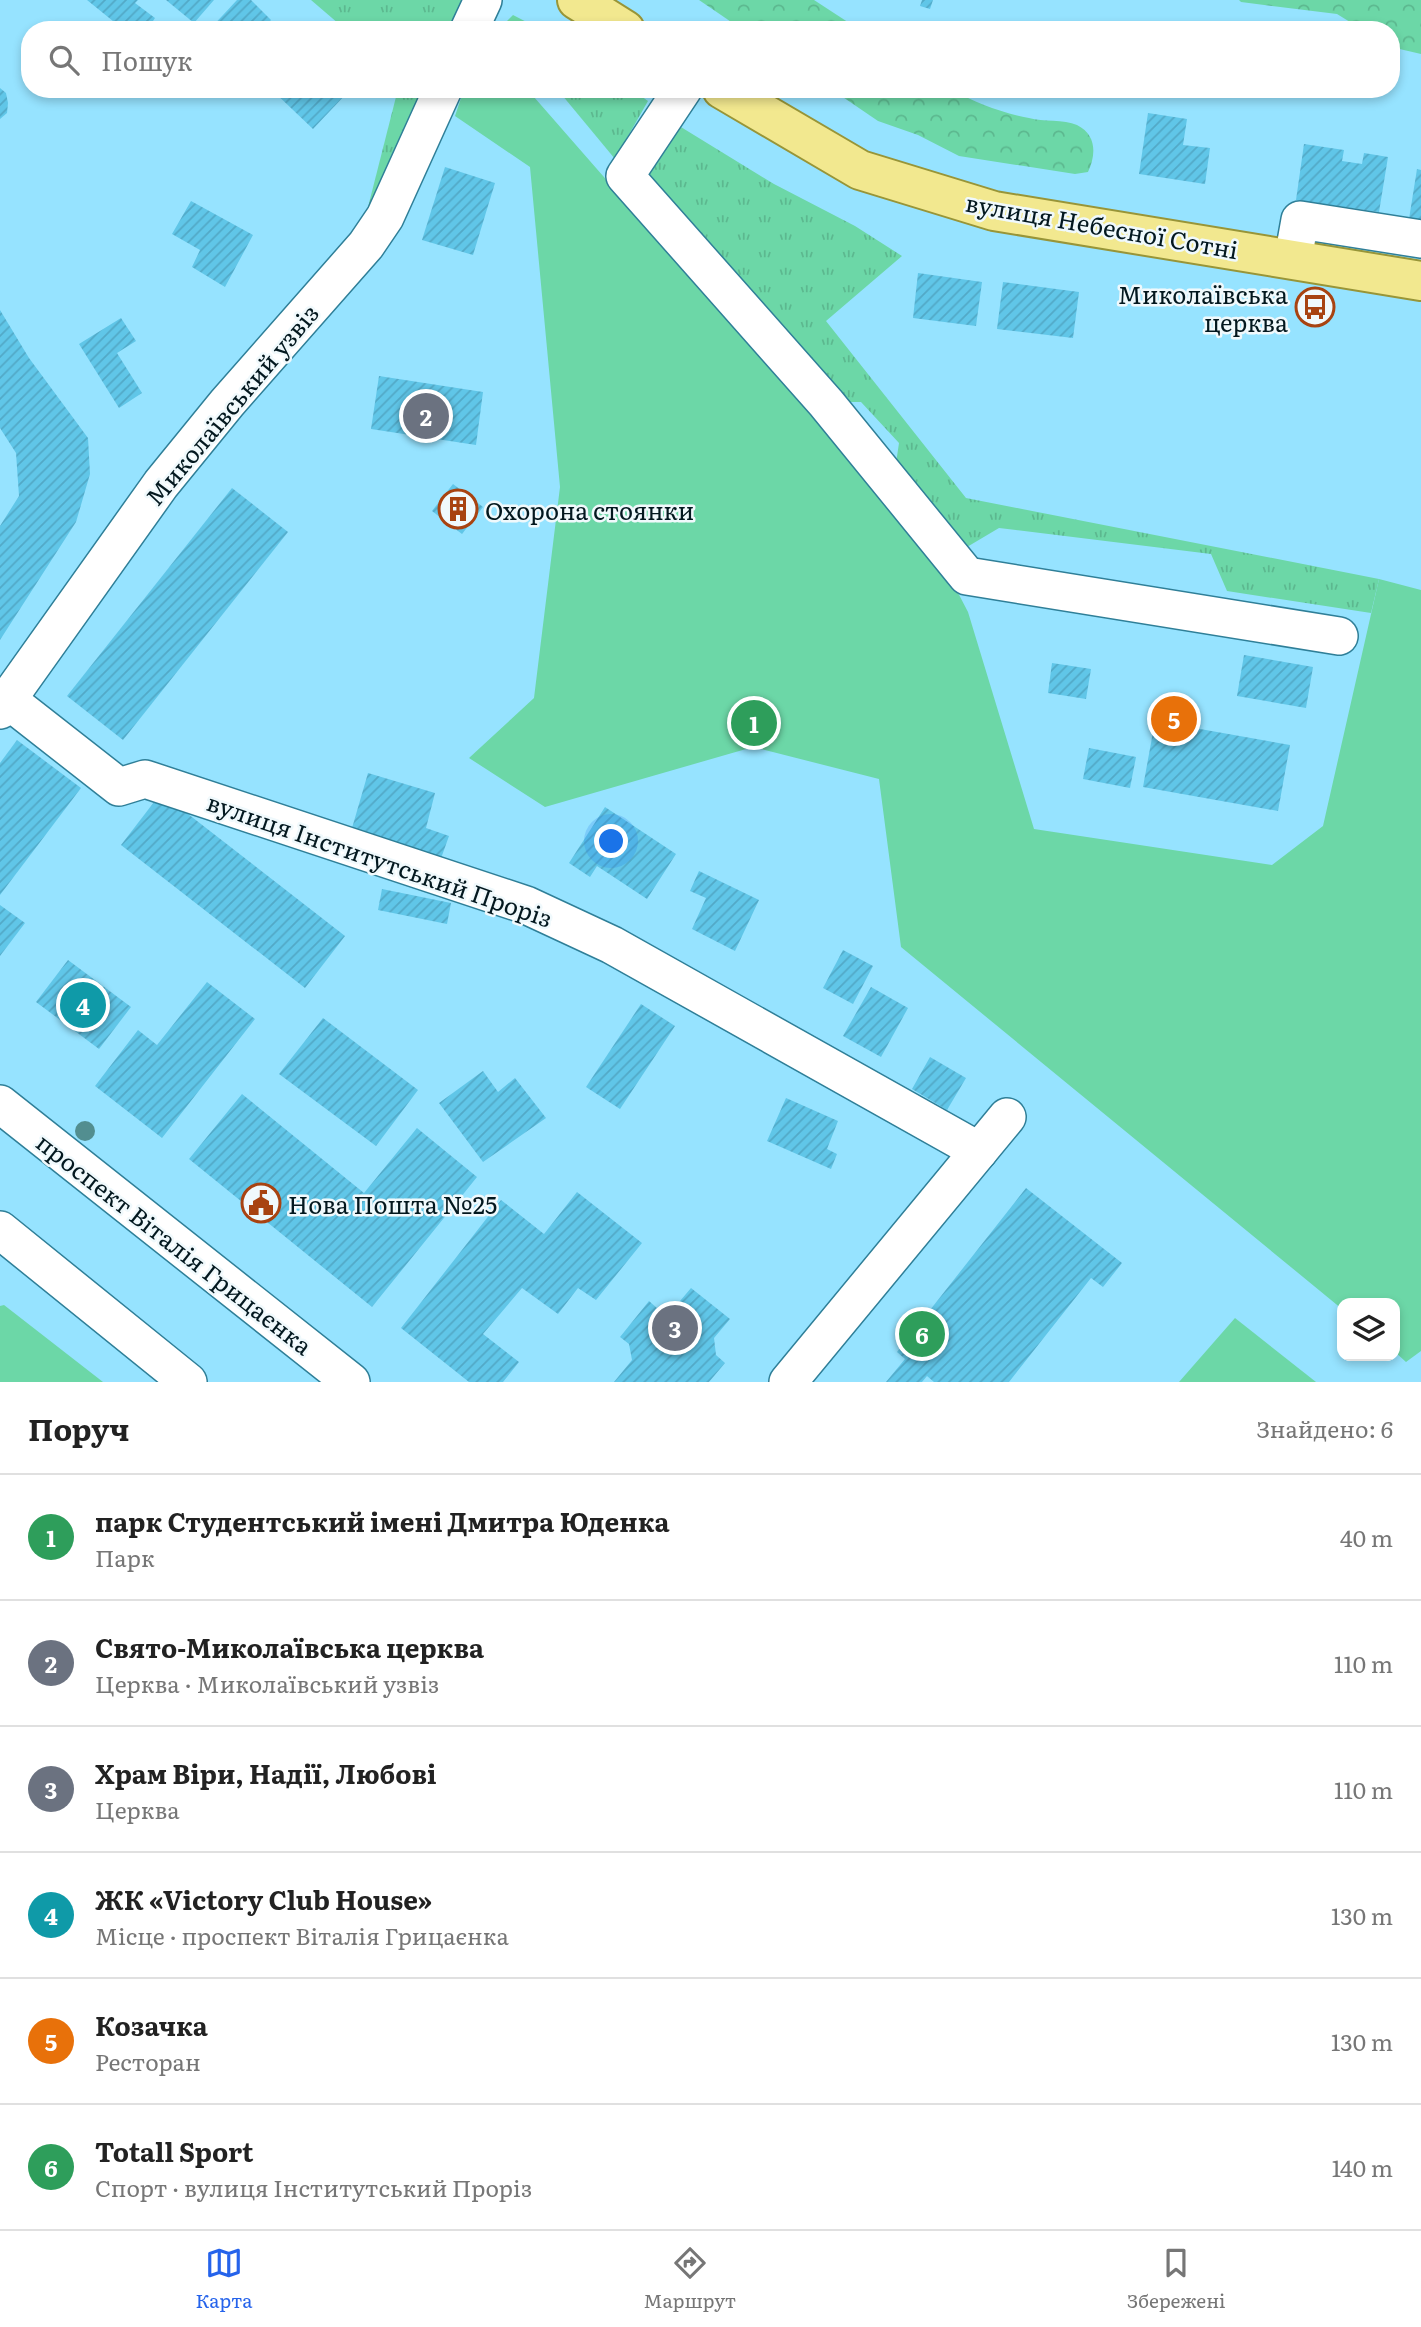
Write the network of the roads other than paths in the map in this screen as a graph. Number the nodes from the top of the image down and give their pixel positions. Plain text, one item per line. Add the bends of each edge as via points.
1 (483, 0) edge
2 (577, 0) edge
3 (473, 21) edge
4 (611, 21) edge
5 (439, 98) edge
6 (678, 98) edge
7 (737, 98) edge
8 (1421, 239) edge
9 (1293, 259) junction
10 (1421, 281) edge
11 (1339, 636) dead end
12 (4, 705) edge
13 (0, 1104) edge
14 (1007, 1117) dead end
15 (979, 1151) junction
16 (0, 1230) edge
17 (188, 1382) edge
18 (351, 1382) edge
19 (788, 1382) edge

1 - 3 street
2 - 4 main road
5 - 12 street, Миколаївський узвіз via 385,217 366,245 161,484
6 - 11 street via 625,176 826,403 967,576
7 - 9 main road, вулиця Небесної Сотні via 860,170 994,211
8 - 9 street via 1300,220
9 - 10 main road, вулиця Небесної Сотні
12 - 15 street, вулиця Інститутський Проріз via 119,787 145,779 526,905 612,945
13 - 18 street, проспект Віталія Грицаєнка
14 - 15 street
15 - 19 street
16 - 17 street

